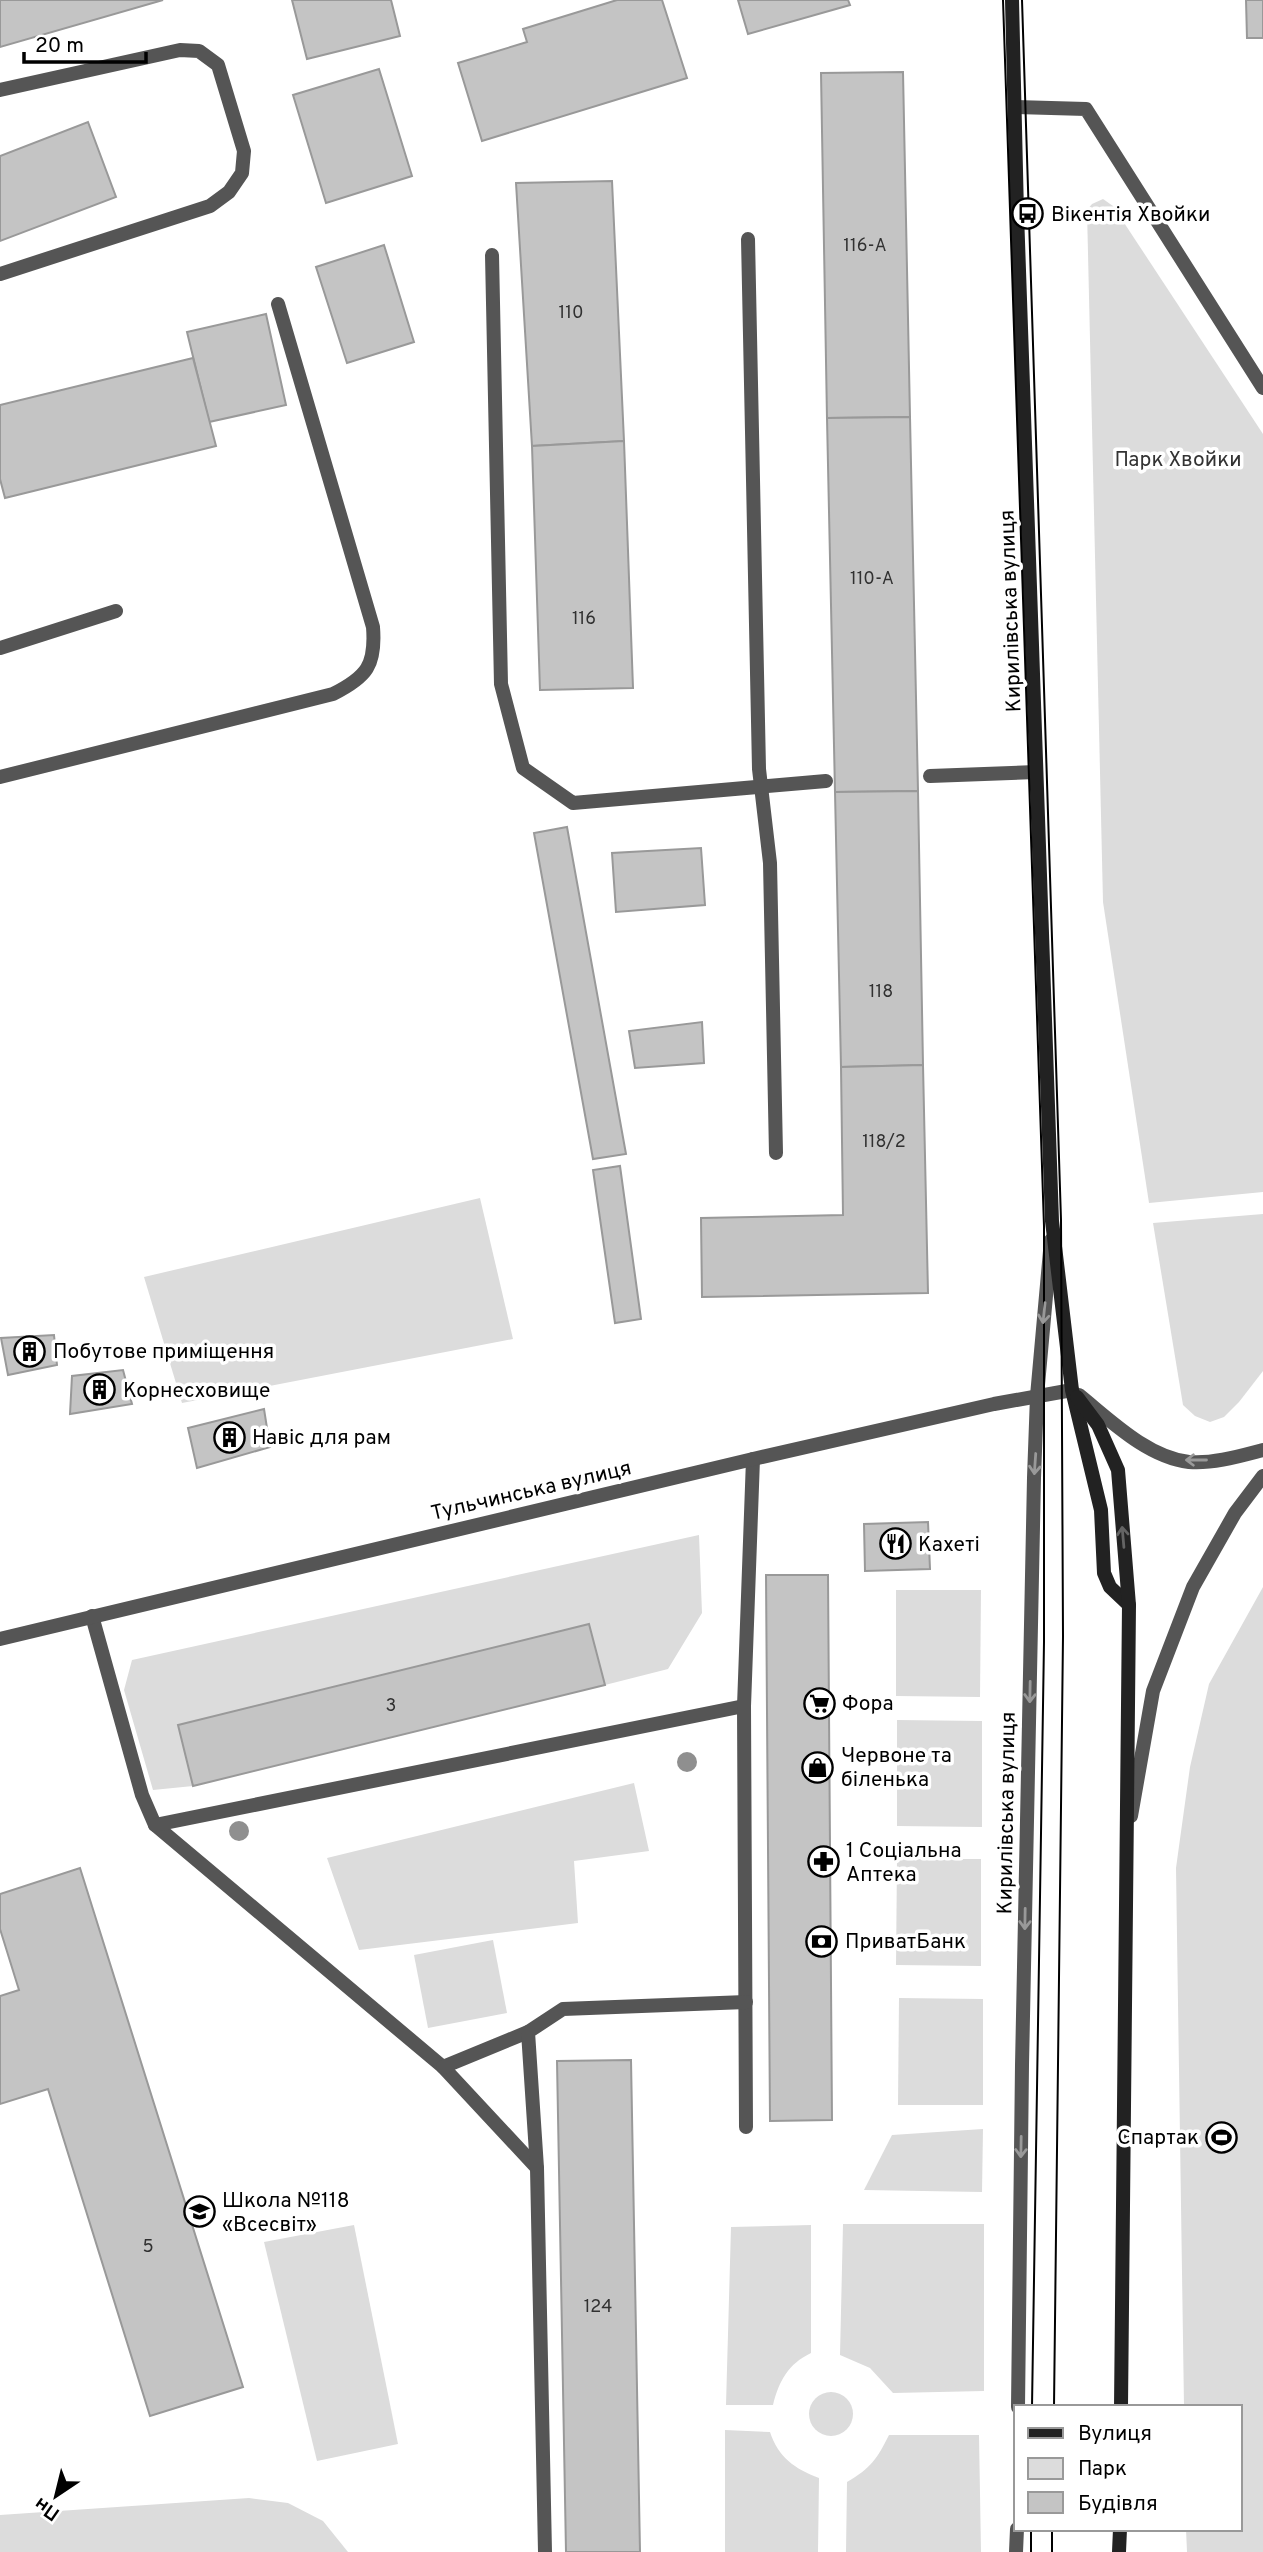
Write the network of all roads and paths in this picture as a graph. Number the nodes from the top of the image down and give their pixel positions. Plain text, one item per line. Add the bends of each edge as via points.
1 (1012, 0) edge
2 (0, 90) edge
3 (1015, 107) junction
4 (748, 239) dead end
5 (492, 255) dead end
6 (0, 274) edge
7 (278, 304) dead end
8 (1263, 388) edge
9 (116, 611) dead end
10 (0, 648) edge
11 (1036, 772) junction
12 (929, 776) dead end
13 (0, 777) edge
14 (826, 781) dead end
15 (762, 786) junction
16 (776, 1153) dead end
17 (1052, 1221) junction
18 (1072, 1390) junction
19 (1037, 1396) junction
20 (1263, 1450) edge
21 (753, 1459) junction
22 (1263, 1476) edge
23 (1129, 1605) junction
24 (92, 1616) junction
25 (0, 1639) edge
26 (744, 1706) junction
27 (155, 1825) junction
28 (1128, 1833) junction
29 (746, 2002) junction
30 (528, 2032) junction
31 (443, 2067) junction
32 (746, 2127) dead end
33 (537, 2168) junction
34 (1018, 2405) edge
35 (1121, 2405) edge
36 (1017, 2531) edge
37 (1120, 2531) edge
38 (545, 2552) edge
39 (1017, 2552) edge
40 (1119, 2552) edge

1 - 3 main road, Кирилівська вулиця
2 - 6 street via 180,50 199,51 218,65 244,151 242,173 229,192 210,206
3 - 8 street via 1086,109
3 - 11 main road, Кирилівська вулиця
4 - 15 street
5 - 15 street via 501,684 523,768 573,803
7 - 13 street via 373,627 375,651 366,670 353,684 333,694
9 - 10 street
11 - 12 street
11 - 17 main road, Кирилівська вулиця
14 - 15 street
15 - 16 street via 770,863
17 - 18 main road, Кирилівська вулиця
17 -> 19 street, Кирилівська вулиця
18 - 19 street, Тульчинська вулиця
20 -> 18 street via 1188,1462 1146,1446
18 - 23 main road, Кирилівська вулиця via 1101,1510 1104,1573 1110,1587
23 -> 18 main road, Кирилівська вулиця via 1118,1470 1098,1425
19 - 21 street, Тульчинська вулиця
19 -> 34 street, Кирилівська вулиця
21 - 24 street, Тульчинська вулиця
21 - 26 street
22 - 28 street via 1192,1587 1153,1691
23 - 28 main road, Кирилівська вулиця
24 - 25 street, Тульчинська вулиця
24 - 27 street via 142,1795
26 - 27 street
26 - 29 street
27 - 31 street
28 - 35 main road, Кирилівська вулиця
29 - 30 street via 563,2008
29 - 32 street
30 - 31 street
30 - 33 street
31 - 33 street
33 - 38 street
36 - 39 street
37 - 40 main road

